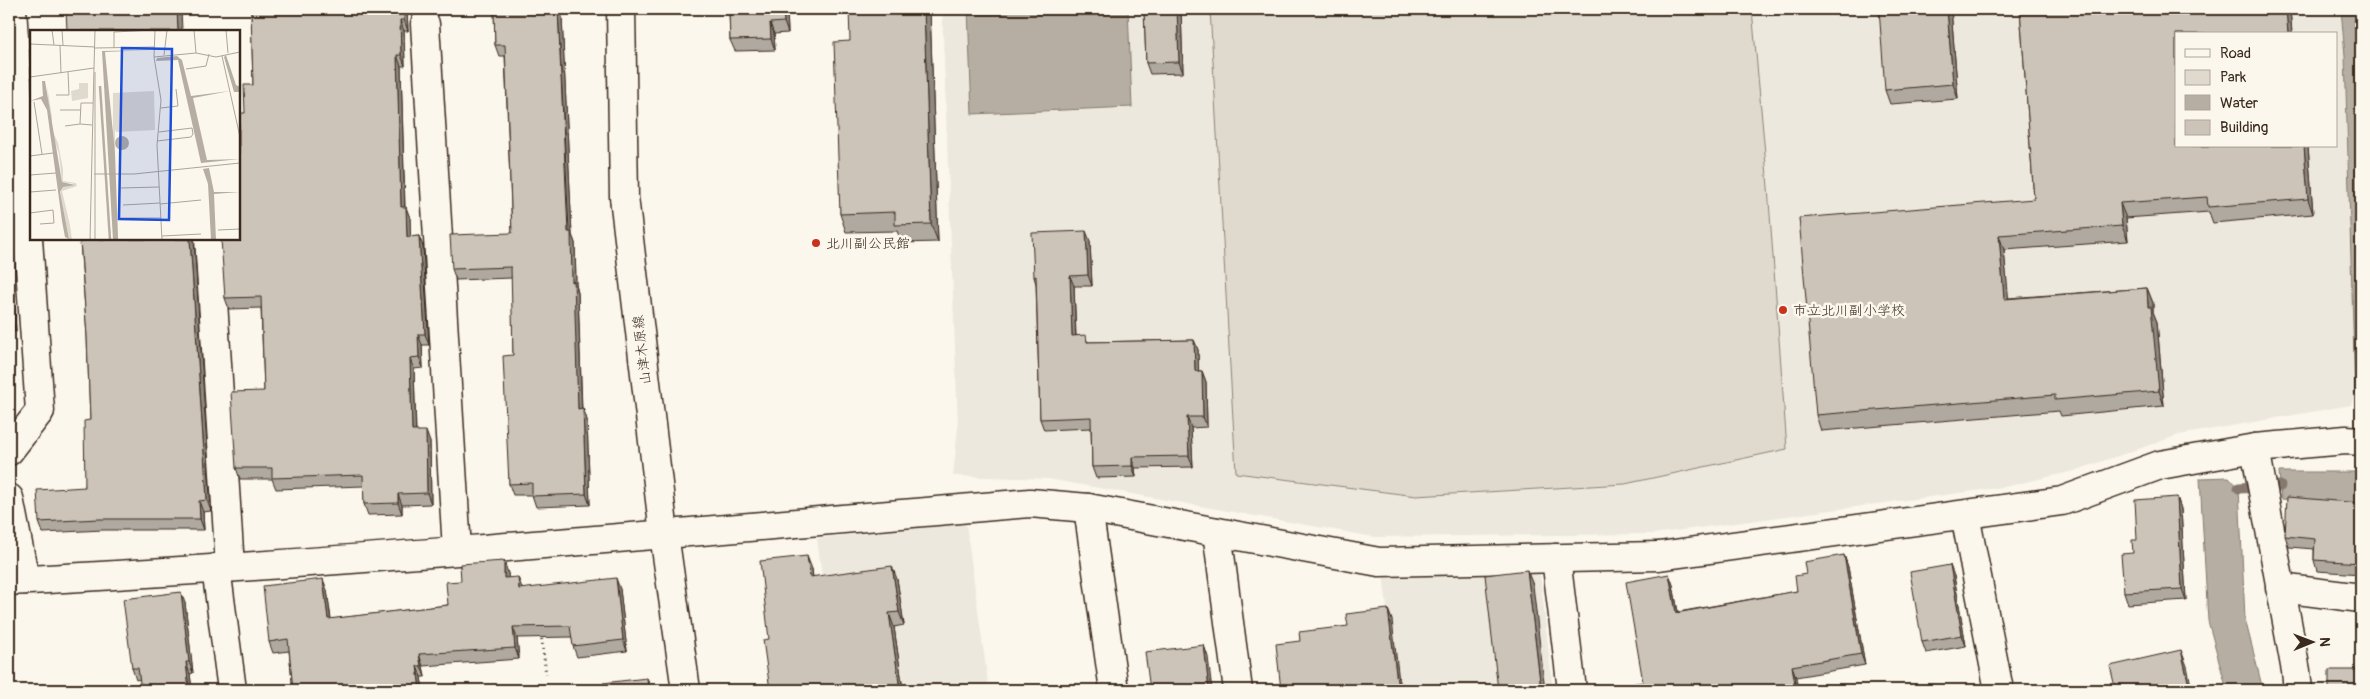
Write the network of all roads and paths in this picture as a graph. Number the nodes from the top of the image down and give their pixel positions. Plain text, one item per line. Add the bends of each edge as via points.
1 (12, 9) edge
2 (621, 9) edge
3 (425, 24) dead end
4 (209, 240) edge
5 (2354, 440) edge
6 (9, 451) edge
7 (2257, 461) junction
8 (9, 498) edge
9 (1088, 508) junction
10 (1965, 514) junction
11 (1217, 532) junction
12 (664, 534) junction
13 (457, 550) junction
14 (1556, 558) junction
15 (223, 567) junction
16 (17, 581) edge
17 (2280, 588) junction
18 (2361, 598) edge
19 (540, 628) edge
20 (546, 674) dead end
21 (232, 690) edge
22 (686, 690) edge
23 (1114, 690) edge
24 (1238, 690) edge
25 (1572, 690) edge
26 (1999, 690) edge
27 (2298, 690) edge

1 - 6 street via 40,411
2 - 12 street, 山津木原線 via 624,197
3 - 13 street
4 - 15 street
5 - 7 street
7 - 10 street via 2160,466 2062,502
7 - 17 street
8 - 16 street
9 - 11 street
9 - 12 street via 1030,503
9 - 23 street
10 - 14 street via 1659,556
10 - 26 street
11 - 14 street via 1379,562
11 - 24 street
12 - 13 street
12 - 22 street, 山津木原線
13 - 15 street
14 - 25 street
15 - 16 street
15 - 21 street
17 - 18 street
17 - 27 street
19 - 20 path

